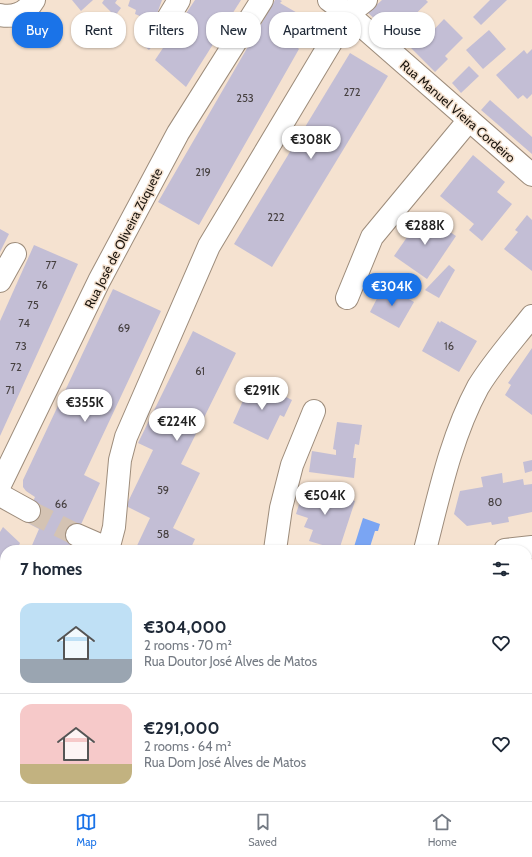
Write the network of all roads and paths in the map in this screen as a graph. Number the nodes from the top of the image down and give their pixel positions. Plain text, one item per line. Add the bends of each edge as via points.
1 (34, 0) edge
2 (179, 0) edge
3 (262, 0) edge
4 (329, 0) edge
5 (366, 0) edge
6 (171, 12) edge
7 (345, 12) edge
8 (351, 12) edge
9 (0, 15) edge
10 (361, 25) edge
11 (328, 48) edge
12 (469, 120) junction
13 (532, 175) edge
14 (15, 254) dead end
15 (0, 281) edge
16 (346, 298) dead end
17 (532, 316) edge
18 (314, 411) dead end
19 (0, 485) edge
20 (0, 495) edge
21 (29, 511) tunnel mouth
22 (77, 535) tunnel mouth
23 (99, 545) edge
24 (109, 545) edge
25 (276, 545) edge
26 (426, 545) edge

1 - 9 street via 27,10 16,15
2 - 6 street
3 - 19 street, Rua José de Oliveira Zúquete via 178,133 99,281
4 - 7 street, Rua Manuel Vieira Cordeiro
5 - 8 street
10 - 12 street, Rua Manuel Vieira Cordeiro
11 - 24 street via 209,246 126,437 120,460 114,527
12 - 13 street, Rua Manuel Vieira Cordeiro
12 - 16 street via 372,236
14 - 15 street
17 - 26 street via 479,387 448,463
18 - 25 street via 292,465 281,508
20 - 21 street
22 - 23 street

